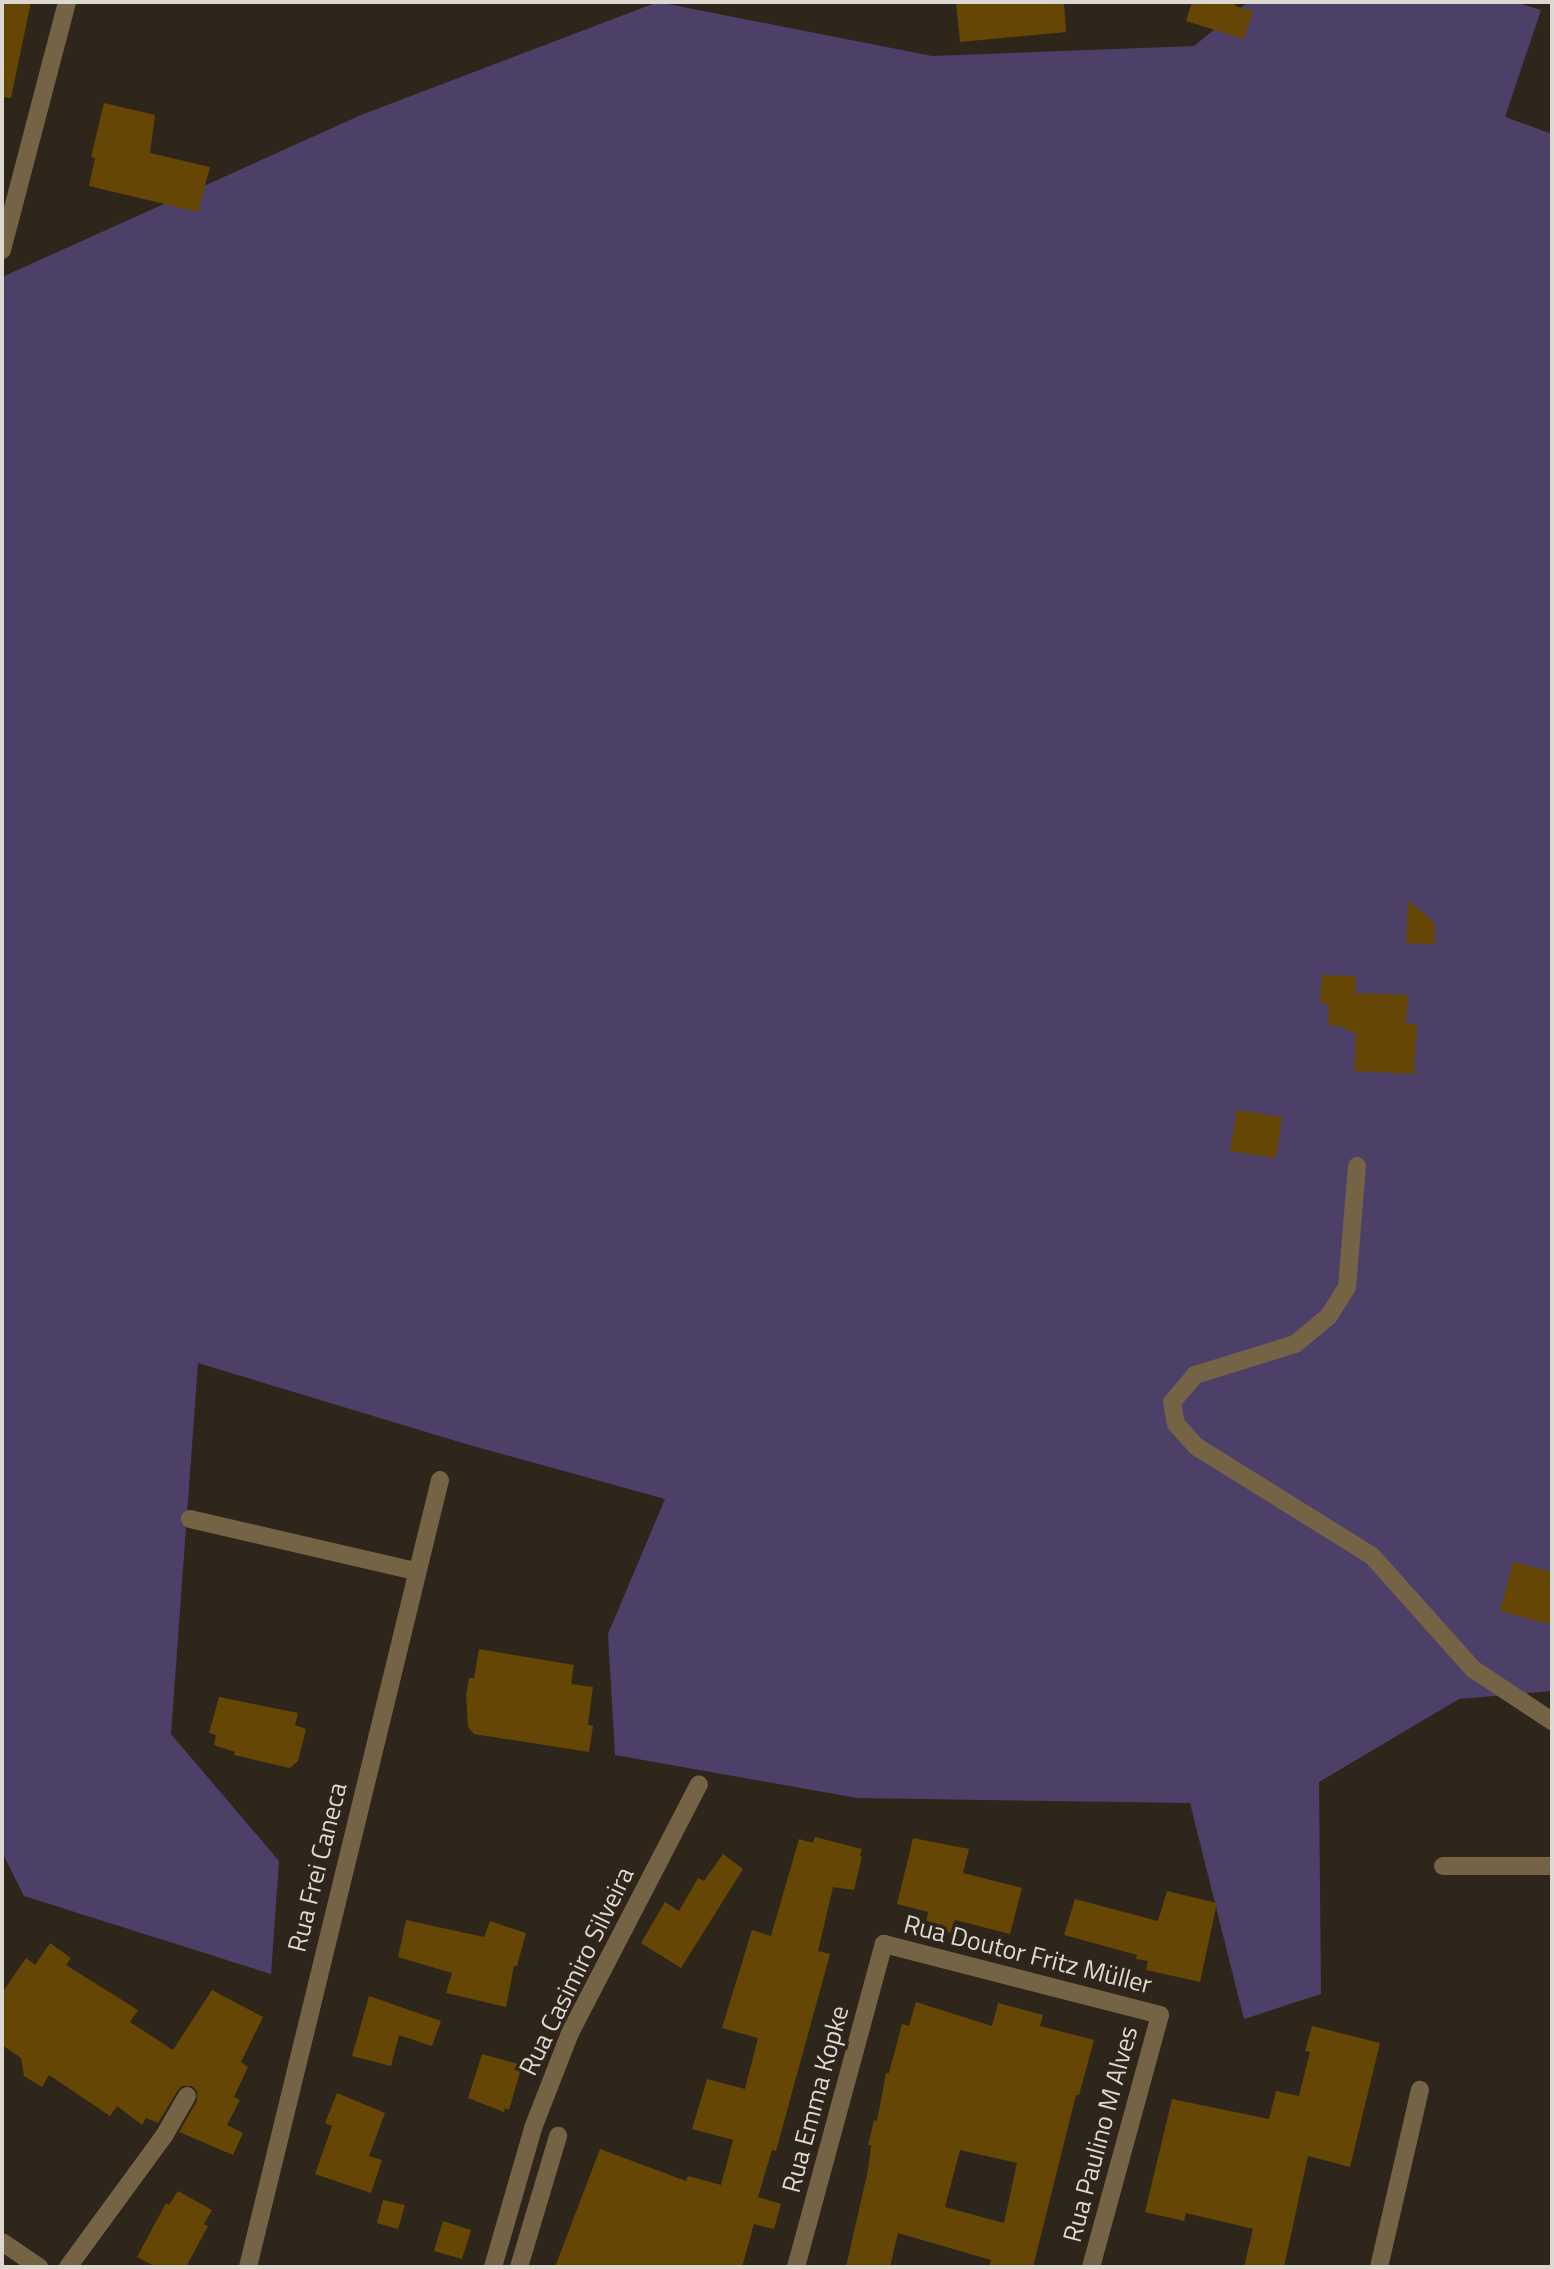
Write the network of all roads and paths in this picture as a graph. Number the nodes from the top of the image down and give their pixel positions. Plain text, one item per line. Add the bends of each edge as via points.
1 (67, 2) edge
2 (2, 250) edge
3 (1357, 1166) dead end
4 (440, 1480) dead end
5 (190, 1520) dead end
6 (416, 1572) junction
7 (1552, 1721) edge
8 (699, 1784) dead end
9 (1443, 1866) dead end
10 (1552, 1866) edge
11 (884, 1944) joint
12 (1160, 2015) joint
13 (1420, 2090) dead end
14 (187, 2096) dead end
15 (558, 2136) dead end
16 (2, 2242) edge
17 (40, 2267) edge
18 (68, 2267) edge
19 (248, 2267) edge
20 (493, 2267) edge
21 (519, 2267) edge
22 (796, 2267) edge
23 (1091, 2267) edge
24 (1379, 2267) edge

1 - 2 street
3 - 7 street via 1348,1287 1329,1316 1295,1344 1195,1375 1172,1402 1176,1424 1197,1447 1372,1556 1474,1669
4 - 6 street, Rua Frei Caneca
5 - 6 street
6 - 19 street, Rua Frei Caneca
8 - 20 street, Rua Casimiro Silveira via 570,2033 533,2128
9 - 10 street
11 - 12 street, Rua Doutor Fritz Müller
11 - 22 street, Rua Emma Kopke
12 - 23 street, Rua Paulino M Alves
13 - 24 street
14 - 18 street via 164,2136
15 - 21 street
16 - 17 street

